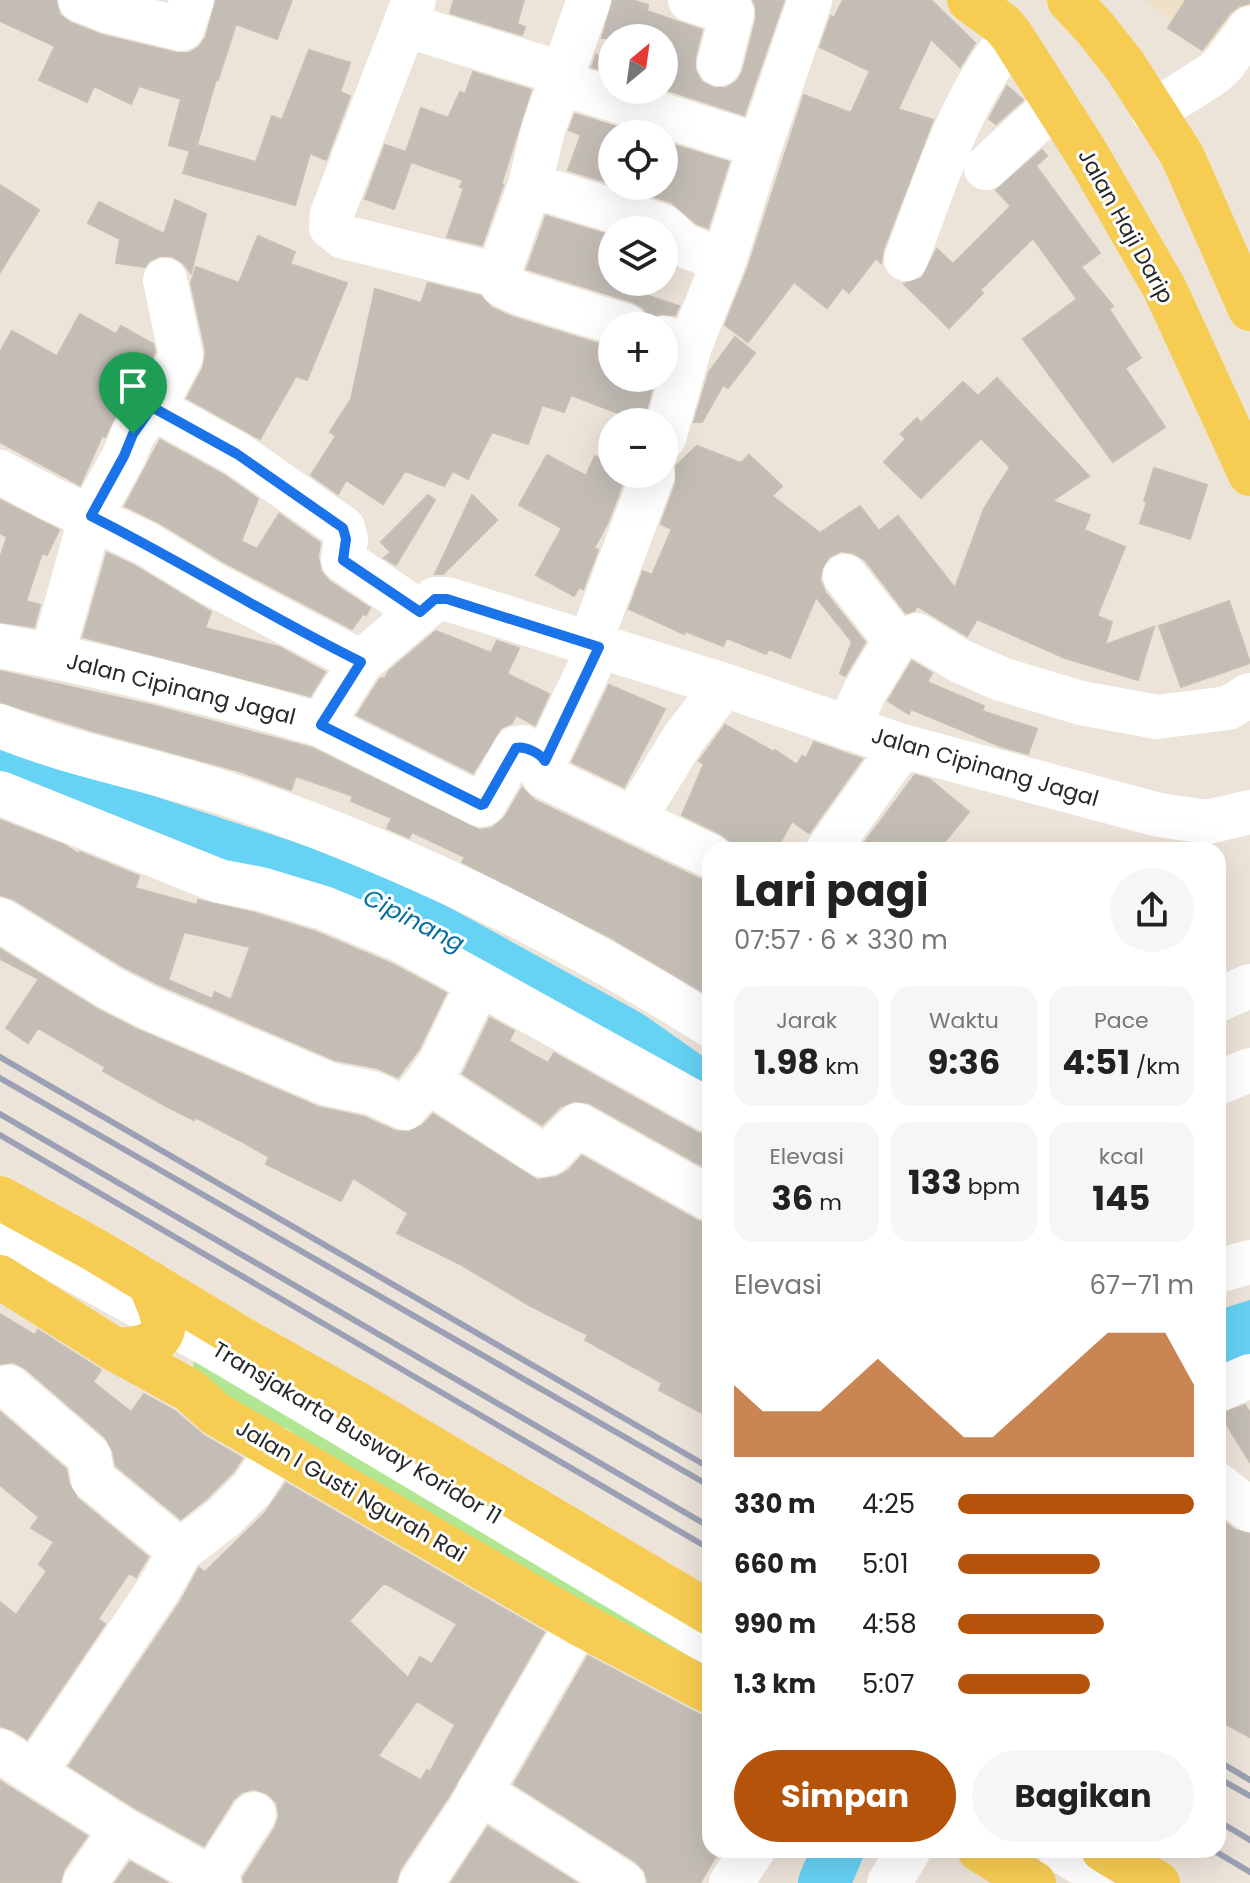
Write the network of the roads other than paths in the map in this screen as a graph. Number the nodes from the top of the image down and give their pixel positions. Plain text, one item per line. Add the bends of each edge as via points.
1 (80, 0) edge
2 (192, 0) edge
3 (589, 0) edge
4 (690, 0) edge
5 (810, 0) edge
6 (969, 0) edge
7 (1069, 0) edge
8 (409, 13) edge
9 (1250, 28) edge
10 (1012, 36) junction
11 (719, 64) dead end
12 (562, 78) junction
13 (1055, 104) junction
14 (1153, 112) junction
15 (760, 146) junction
16 (986, 168) dead end
17 (530, 185) junction
18 (906, 259) dead end
19 (724, 261) junction
20 (498, 275) junction
21 (165, 280) dead end
22 (1250, 309) edge
23 (598, 317) edge
24 (678, 340) edge
25 (152, 407) junction
26 (0, 472) edge
27 (1250, 474) edge
28 (648, 488) edge
29 (91, 516) junction
30 (845, 576) dead end
31 (420, 612) junction
32 (917, 635) dead end
33 (0, 646) edge
34 (594, 646) junction
35 (52, 656) junction
36 (361, 662) junction
37 (724, 685) junction
38 (1250, 695) edge
39 (321, 725) junction
40 (0, 726) edge
41 (848, 728) junction
42 (902, 746) junction
43 (545, 761) junction
44 (0, 793) edge
45 (1250, 812) edge
46 (634, 819) junction
47 (1202, 836) edge
48 (834, 842) edge
49 (702, 852) edge
50 (0, 920) edge
51 (478, 984) junction
52 (1250, 986) edge
53 (1226, 996) edge
54 (702, 1020) edge
55 (1250, 1070) edge
56 (1226, 1080) edge
57 (428, 1081) junction
58 (702, 1107) edge
59 (702, 1195) edge
60 (0, 1198) edge
61 (0, 1229) edge
62 (1250, 1262) edge
63 (1226, 1269) edge
64 (0, 1277) edge
65 (157, 1302) junction
66 (227, 1343) junction
67 (114, 1349) junction
68 (1250, 1376) edge
69 (1226, 1386) edge
70 (9, 1387) dead end
71 (189, 1390) junction
72 (278, 1449) junction
73 (1226, 1491) edge
74 (1250, 1510) edge
75 (180, 1551) junction
76 (702, 1608) edge
77 (578, 1623) junction
78 (702, 1638) edge
79 (702, 1688) edge
80 (17, 1762) edge
81 (479, 1791) junction
82 (254, 1814) dead end
83 (122, 1829) junction
84 (748, 1858) edge
85 (904, 1858) edge
86 (992, 1858) edge
87 (1073, 1858) edge
88 (1116, 1858) edge
89 (215, 1881) edge
90 (85, 1883) edge
91 (421, 1883) edge
92 (623, 1883) edge
93 (731, 1883) edge
94 (889, 1883) edge
95 (1034, 1883) edge
96 (1115, 1883) edge
97 (1158, 1883) edge

1 - 2 street via 182,29
3 - 12 street
4 - 11 street via 732,13
5 - 15 street
6 - 10 main road, Jalan Haji Darip
7 - 14 main road via 1125,66
8 - 12 street
8 - 20 street via 331,227 344,237
9 - 14 street via 1213,74
10 - 13 main road, Jalan Haji Darip
10 - 18 street via 966,104
12 - 15 street
12 - 17 street
13 - 16 street
13 - 27 main road, Jalan Haji Darip via 1165,289
14 - 22 main road via 1182,155
15 - 19 street
17 - 19 street via 663,226 683,245
17 - 20 street
19 - 24 street
20 - 23 street via 502,285 522,294
21 - 25 street via 181,356
25 - 29 street
25 - 31 street via 237,454 343,528 343,560
26 - 29 street
28 - 34 street
29 - 35 street
29 - 36 street
30 - 41 street via 894,638
31 - 34 street, Jalan Cipinang Jagal via 435,599 447,599
31 - 36 street, Jalan Cipinang Jagal
32 - 38 street via 1001,679 1081,703 1157,717 1228,708
33 - 35 street, Jalan Cipinang Jagal
34 - 37 street, Jalan Cipinang Jagal
34 - 43 street
35 - 39 street, Jalan Cipinang Jagal
36 - 39 street, Jalan Cipinang Jagal
37 - 41 street, Jalan Cipinang Jagal
37 - 46 street
39 - 43 street via 481,805 516,748
40 - 54 street via 232,795 366,845 519,916
41 - 42 street, Jalan Cipinang Jagal
42 - 47 street, Jalan Cipinang Jagal via 1159,815
42 - 48 street
43 - 46 street via 545,777
44 - 51 street via 219,881 324,908 403,941
45 - 47 street, Jalan Cipinang Jagal
46 - 49 street
50 - 57 street via 147,1007 328,1084 372,1093 405,1108
51 - 57 street
51 - 58 street
52 - 53 street
55 - 56 street
57 - 59 street via 542,1155 578,1125
60 - 65 main road
61 - 65 street
62 - 63 street
64 - 67 main road, Jalan I Gusti Ngurah Rai
65 - 66 main road
65 - 67 main road via 163,1329 153,1342
66 - 71 main road via 201,1349
66 - 76 main road via 363,1407
66 - 78 street, Transjakarta Busway Koridor 11
67 - 71 main road, Jalan I Gusti Ngurah Rai
68 - 69 street
70 - 75 street via 89,1456 93,1479
71 - 72 main road, Jalan I Gusti Ngurah Rai via 216,1414
72 - 75 street via 253,1488
72 - 77 main road, Jalan I Gusti Ngurah Rai
73 - 74 street
75 - 80 street via 160,1587
77 - 79 main road, Jalan I Gusti Ngurah Rai
77 - 81 street
80 - 83 street
81 - 91 street
81 - 92 street
82 - 89 street
83 - 89 street
83 - 90 street
84 - 93 street
85 - 94 street
86 - 95 main road
87 - 96 street
88 - 97 main road

